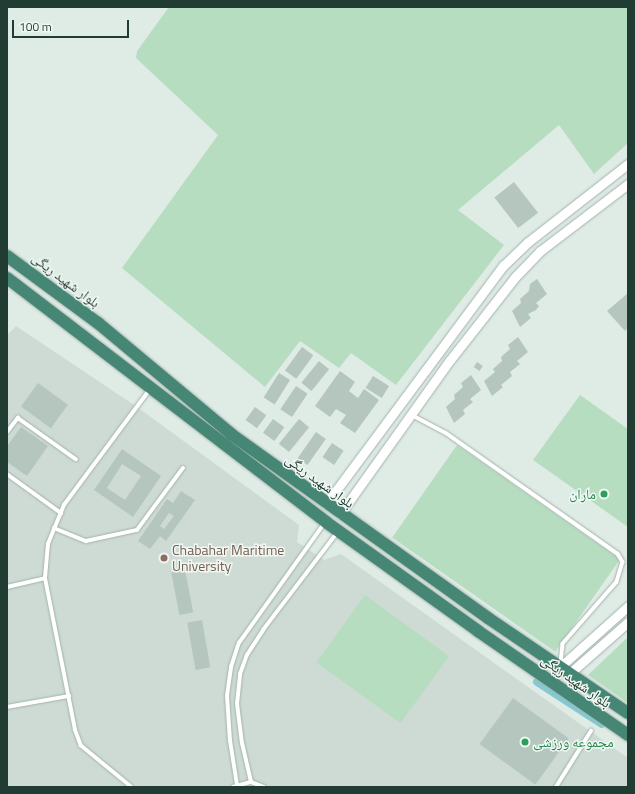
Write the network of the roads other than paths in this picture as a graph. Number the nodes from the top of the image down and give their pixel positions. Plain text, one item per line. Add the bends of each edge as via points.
1 (628, 164) edge
2 (628, 184) edge
3 (7, 256) edge
4 (503, 266) junction
5 (515, 276) junction
6 (12, 284) edge
7 (151, 388) junction
8 (411, 415) junction
9 (7, 432) edge
10 (76, 459) dead end
11 (183, 468) dead end
12 (7, 474) edge
13 (340, 485) junction
14 (352, 495) junction
15 (326, 504) junction
16 (61, 513) junction
17 (340, 514) junction
18 (326, 522) junction
19 (54, 528) junction
20 (339, 531) junction
21 (45, 578) junction
22 (7, 587) edge
23 (628, 606) edge
24 (628, 622) edge
25 (570, 668) junction
26 (69, 696) junction
27 (7, 707) edge
28 (628, 713) edge
29 (591, 731) dead end
30 (628, 735) edge
31 (251, 782) junction
32 (235, 786) edge
33 (131, 787) edge
34 (264, 787) edge
35 (556, 787) edge

1 - 4 street via 528,242
2 - 5 street via 540,251
3 - 15 highway, بلوار شهید ریگی via 98,323 231,434
4 - 5 street
4 - 13 street
5 - 8 street
6 - 7 highway, بلوار شهید ریگی
7 - 16 lane
7 - 18 highway, بلوار شهید ریگی
8 - 14 street
8 - 25 lane via 446,433 618,554 623,562 617,582 563,644
9 - 10 lane via 18,418
11 - 19 lane via 137,530 86,542
12 - 16 lane
13 - 14 street
13 - 15 street
14 - 17 street
15 - 17 highway, بلوار شهید ریگی
16 - 19 lane
17 - 25 highway, بلوار شهید ریگی via 488,618
18 - 20 highway, بلوار شهید ریگی
18 - 32 lane via 239,643 231,667 227,696
19 - 21 lane via 48,544
20 - 30 highway, بلوار شهید ریگی via 471,627
20 - 31 lane via 263,630 247,655 240,674 237,704 242,744
21 - 22 lane
21 - 26 lane
23 - 25 street via 572,656
24 - 25 street
25 - 28 highway, بلوار شهید ریگی
26 - 27 lane
26 - 33 lane via 75,730 81,746
29 - 35 lane
31 - 32 lane
31 - 34 lane

